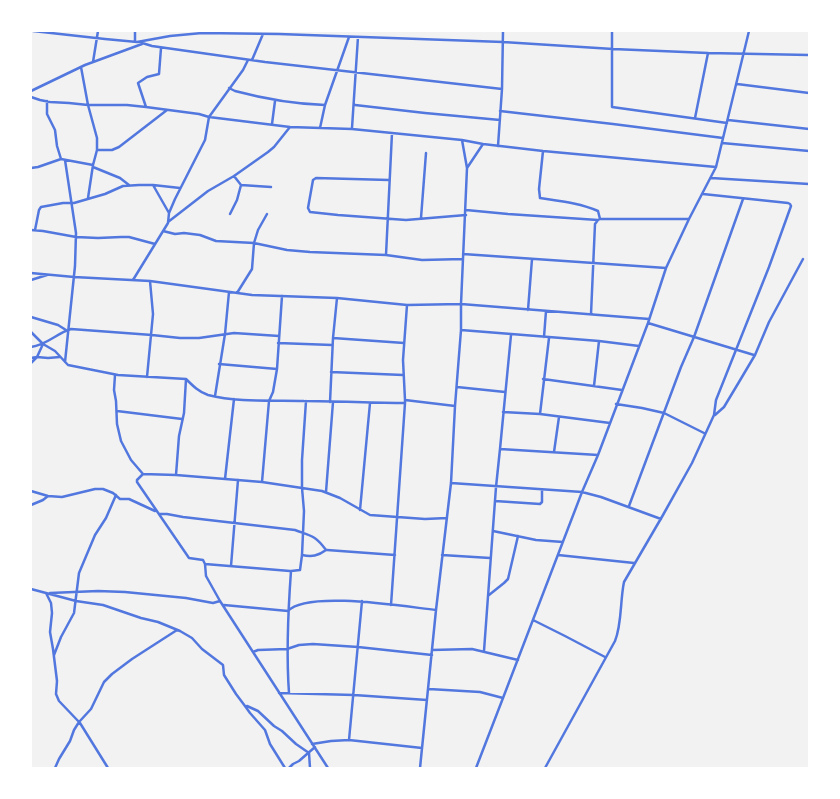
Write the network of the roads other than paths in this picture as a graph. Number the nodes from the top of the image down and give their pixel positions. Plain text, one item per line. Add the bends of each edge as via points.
1 (33, 31) edge
2 (98, 31) edge
3 (135, 31) edge
4 (170, 31) edge
5 (353, 31) edge
6 (503, 31) edge
7 (612, 31) edge
8 (750, 31) edge
9 (208, 32) edge
10 (245, 32) edge
11 (279, 33) edge
12 (264, 34) junction
13 (170, 36) junction
14 (351, 37) junction
15 (358, 37) junction
16 (96, 38) junction
17 (136, 41) junction
18 (503, 42) junction
19 (142, 44) junction
20 (161, 48) junction
21 (613, 49) junction
22 (708, 53) junction
23 (743, 53) junction
24 (809, 55) edge
25 (250, 60) junction
26 (93, 62) junction
27 (81, 67) junction
28 (337, 69) junction
29 (357, 72) junction
30 (737, 84) junction
31 (229, 88) junction
32 (502, 89) junction
33 (32, 90) edge
34 (809, 93) edge
35 (31, 97) edge
36 (275, 101) junction
37 (47, 102) junction
38 (88, 105) junction
39 (325, 105) junction
40 (354, 105) junction
41 (146, 107) junction
42 (167, 110) junction
43 (500, 112) junction
44 (209, 117) junction
45 (695, 118) junction
46 (500, 120) junction
47 (728, 121) junction
48 (272, 124) junction
49 (290, 127) junction
50 (320, 128) junction
51 (352, 128) junction
52 (809, 129) edge
53 (392, 133) junction
54 (723, 138) junction
55 (462, 140) junction
56 (722, 143) junction
57 (483, 144) junction
58 (498, 146) junction
59 (97, 150) junction
60 (543, 151) junction
61 (809, 151) edge
62 (426, 153) dead end
63 (63, 160) junction
64 (93, 166) junction
65 (716, 167) junction
66 (31, 168) edge
67 (467, 168) junction
68 (234, 176) junction
69 (711, 178) junction
70 (389, 180) junction
71 (809, 184) edge
72 (153, 185) junction
73 (241, 185) junction
74 (131, 186) junction
75 (180, 188) junction
76 (271, 188) dead end
77 (703, 194) junction
78 (88, 198) junction
79 (743, 199) junction
80 (72, 203) junction
81 (466, 210) junction
82 (169, 213) junction
83 (230, 214) dead end
84 (267, 214) dead end
85 (466, 215) junction
86 (387, 218) junction
87 (421, 219) junction
88 (689, 219) junction
89 (599, 220) junction
90 (168, 223) junction
91 (33, 230) edge
92 (163, 232) junction
93 (76, 237) junction
94 (254, 243) junction
95 (155, 244) junction
96 (463, 254) junction
97 (386, 255) junction
98 (803, 258) dead end
99 (463, 259) junction
100 (532, 259) junction
101 (594, 262) junction
102 (666, 268) junction
103 (31, 273) edge
104 (48, 274) junction
105 (74, 277) junction
106 (31, 280) edge
107 (133, 280) junction
108 (150, 281) junction
109 (229, 292) junction
110 (237, 293) junction
111 (282, 296) junction
112 (336, 298) junction
113 (461, 304) junction
114 (407, 305) junction
115 (528, 310) junction
116 (546, 311) junction
117 (591, 314) junction
118 (31, 317) edge
119 (649, 319) junction
120 (648, 323) junction
121 (69, 330) junction
122 (461, 330) junction
123 (31, 332) edge
124 (224, 334) junction
125 (152, 335) junction
126 (511, 335) junction
127 (279, 336) junction
128 (694, 336) junction
129 (544, 337) junction
130 (333, 338) junction
131 (549, 338) junction
132 (599, 341) junction
133 (278, 343) junction
134 (404, 343) junction
135 (43, 344) junction
136 (332, 345) junction
137 (639, 346) junction
138 (31, 347) edge
139 (736, 350) junction
140 (755, 355) junction
141 (37, 357) junction
142 (61, 357) junction
143 (31, 358) edge
144 (65, 362) junction
145 (31, 363) edge
146 (219, 364) junction
147 (277, 369) junction
148 (331, 372) junction
149 (115, 375) junction
150 (404, 375) junction
151 (147, 377) junction
152 (186, 379) junction
153 (543, 379) junction
154 (594, 386) junction
155 (456, 387) junction
156 (622, 390) junction
157 (505, 392) junction
158 (215, 396) junction
159 (234, 399) junction
160 (270, 401) junction
161 (306, 401) junction
162 (331, 402) junction
163 (405, 402) junction
164 (370, 403) junction
165 (616, 404) junction
166 (455, 406) junction
167 (117, 411) junction
168 (503, 412) junction
169 (664, 413) junction
170 (540, 414) junction
171 (714, 415) junction
172 (559, 417) junction
173 (183, 419) junction
174 (610, 423) junction
175 (705, 433) junction
176 (500, 449) junction
177 (554, 452) junction
178 (598, 454) junction
179 (143, 474) junction
180 (176, 475) junction
181 (225, 479) junction
182 (238, 480) junction
183 (262, 482) junction
184 (451, 483) junction
185 (496, 486) junction
186 (302, 488) junction
187 (542, 490) junction
188 (31, 491) edge
189 (326, 492) junction
190 (582, 492) junction
191 (116, 495) junction
192 (48, 496) junction
193 (495, 501) junction
194 (31, 505) edge
195 (629, 506) junction
196 (360, 510) junction
197 (158, 512) junction
198 (397, 517) junction
199 (447, 518) junction
200 (661, 519) junction
201 (235, 523) junction
202 (492, 531) junction
203 (303, 533) junction
204 (518, 536) junction
205 (563, 542) junction
206 (326, 550) junction
207 (395, 554) junction
208 (442, 555) junction
209 (558, 555) junction
210 (302, 556) junction
211 (491, 558) junction
212 (634, 563) junction
213 (205, 564) junction
214 (230, 566) junction
215 (291, 571) junction
216 (31, 589) edge
217 (78, 592) junction
218 (46, 593) junction
219 (488, 596) junction
220 (76, 601) junction
221 (220, 601) junction
222 (362, 602) junction
223 (223, 605) junction
224 (391, 605) junction
225 (436, 610) junction
226 (288, 611) junction
227 (533, 620) junction
228 (177, 630) junction
229 (358, 647) junction
230 (287, 649) junction
231 (432, 650) junction
232 (484, 651) junction
233 (252, 652) junction
234 (432, 655) junction
235 (54, 656) junction
236 (606, 657) junction
237 (518, 660) junction
238 (429, 689) junction
239 (280, 692) junction
240 (288, 693) junction
241 (354, 694) junction
242 (504, 698) junction
243 (427, 700) junction
244 (245, 706) junction
245 (78, 722) junction
246 (349, 740) junction
247 (312, 744) junction
248 (315, 747) junction
249 (422, 748) junction
250 (308, 753) junction
251 (55, 768) edge
252 (108, 768) edge
253 (287, 768) edge
254 (310, 768) edge
255 (328, 768) edge
256 (420, 768) edge
257 (476, 768) edge
258 (545, 768) edge

1 - 16 street
2 - 16 street
3 - 17 street
4 - 13 street
5 - 14 street
6 - 18 street
7 - 21 street
8 - 23 street
9 - 10 street
9 - 13 street
10 - 12 street
11 - 12 street
11 - 14 street
12 - 25 street
13 - 17 street
14 - 15 street
14 - 28 street
15 - 18 street
15 - 29 street
16 - 17 street
16 - 26 street
17 - 19 street
18 - 21 street
18 - 32 street
19 - 20 street
19 - 26 street
20 - 25 street
20 - 41 street via 159,74 138,82
21 - 22 street
21 - 45 street via 613,108
22 - 23 street
22 - 45 street
23 - 24 street
23 - 30 street
25 - 28 street
25 - 31 street
26 - 27 street
27 - 33 street
27 - 38 street
28 - 29 street
28 - 39 street
29 - 32 street
29 - 40 street
30 - 34 street
30 - 47 street
31 - 36 street
31 - 44 street
32 - 43 street
35 - 37 street
36 - 39 street
36 - 48 street
37 - 38 street
37 - 63 street via 47,114
38 - 41 street
38 - 59 street
39 - 50 street
40 - 46 street
40 - 51 street
41 - 42 street
42 - 44 street
42 - 59 street via 119,147
43 - 46 street
43 - 54 street
44 - 48 street
44 - 75 street via 205,140
45 - 47 street
46 - 58 street
47 - 52 street
47 - 54 street
48 - 49 street
49 - 50 street
49 - 68 street via 274,147
50 - 51 street
51 - 53 street
53 - 55 street
53 - 70 street
54 - 56 street
55 - 57 street
55 - 67 street
56 - 61 street
56 - 65 street
57 - 58 street
57 - 67 street
58 - 60 street
59 - 64 street
60 - 65 street
60 - 89 street via 539,197 589,207 598,211
62 - 87 street
63 - 64 street
63 - 66 street
63 - 80 street
64 - 74 street
64 - 78 street
65 - 69 street
67 - 81 street
68 - 73 street
68 - 90 street via 208,191
69 - 71 street
69 - 77 street
70 - 86 street
70 - 86 street via 316,178 308,208 310,212
72 - 74 street
72 - 75 street
72 - 82 street
73 - 76 street
73 - 83 street via 238,200
74 - 78 street
75 - 82 street
77 - 79 street
77 - 88 street
78 - 80 street
79 - 128 street
79 - 139 street via 788,203 791,206
80 - 91 street via 40,208
80 - 93 street
81 - 85 street
81 - 89 street
82 - 90 street
84 - 94 street
85 - 87 street
85 - 96 street
86 - 87 street
86 - 97 street
88 - 89 street
88 - 102 street
89 - 101 street via 595,224
90 - 92 street
91 - 93 street
92 - 94 street via 193,234 216,241
92 - 95 street
93 - 95 street via 129,237
93 - 105 street
94 - 97 street via 287,250
94 - 110 street via 252,269
95 - 107 street
96 - 99 street
96 - 100 street
97 - 99 street via 422,260
98 - 140 street
99 - 113 street
100 - 101 street
100 - 115 street
101 - 102 street
101 - 117 street
102 - 119 street
103 - 104 street
104 - 105 street
104 - 106 street
105 - 107 street
105 - 121 street
107 - 108 street
108 - 109 street
108 - 125 street
109 - 110 street
109 - 124 street
110 - 111 street
111 - 112 street
111 - 127 street
112 - 114 street
112 - 130 street
113 - 114 street
113 - 115 street
113 - 122 street
114 - 134 street
115 - 116 street
116 - 117 street
116 - 129 street
117 - 119 street
118 - 121 street
119 - 120 street
120 - 128 street
120 - 137 street
121 - 125 street
121 - 135 street
121 - 144 street
122 - 126 street
122 - 155 street
123 - 135 street
124 - 125 street via 199,338
124 - 127 street
124 - 146 street
125 - 151 street
126 - 129 street
126 - 157 street
127 - 133 street
128 - 139 street
128 - 169 street
129 - 131 street
130 - 134 street
130 - 136 street
131 - 132 street
131 - 153 street
132 - 137 street
132 - 154 street
133 - 136 street
133 - 147 street
134 - 150 street
135 - 138 street
135 - 141 street
135 - 142 street
136 - 148 street
137 - 156 street
139 - 140 street
139 - 171 street via 716,400
140 - 171 street via 724,407
141 - 142 street
141 - 143 street
141 - 145 street
142 - 144 street
144 - 149 street
146 - 147 street
146 - 158 street
147 - 160 street
148 - 150 street
148 - 162 street
149 - 151 street
149 - 167 street
150 - 163 street
151 - 152 street
152 - 158 street via 202,393
152 - 173 street
153 - 154 street
153 - 170 street
154 - 156 street
155 - 157 street
155 - 166 street
156 - 165 street
157 - 168 street
158 - 159 street
159 - 160 street
159 - 181 street
160 - 161 street
160 - 183 street
161 - 162 street
161 - 186 street
162 - 164 street
162 - 189 street
163 - 164 street
163 - 166 street
163 - 198 street
164 - 196 street
165 - 169 street
165 - 174 street
166 - 184 street
167 - 173 street
167 - 179 street via 120,441
168 - 170 street
168 - 176 street
169 - 175 street
169 - 195 street
170 - 172 street
171 - 175 street
172 - 174 street
172 - 177 street
173 - 180 street
174 - 178 street
175 - 200 street
176 - 177 street
176 - 185 street
177 - 178 street
178 - 190 street
179 - 180 street
179 - 197 street via 137,481
180 - 181 street
181 - 182 street
182 - 183 street
182 - 201 street
183 - 186 street
184 - 185 street
184 - 199 street
185 - 187 street
185 - 193 street
186 - 189 street
186 - 203 street
187 - 190 street
187 - 193 street via 541,503
188 - 192 street
189 - 196 street
190 - 195 street
190 - 205 street
191 - 192 street via 95,489 62,497
191 - 197 street
191 - 217 street via 80,573
192 - 194 street
193 - 202 street
195 - 200 street
196 - 198 street via 370,515
197 - 201 street
197 - 213 street via 188,557 202,560
198 - 199 street
198 - 207 street
199 - 208 street
200 - 212 street
201 - 203 street
201 - 214 street
202 - 204 street
202 - 211 street
203 - 206 street via 315,538
203 - 210 street
204 - 205 street
204 - 219 street via 508,579
205 - 209 street
206 - 207 street
206 - 210 street
207 - 224 street
208 - 211 street
208 - 225 street
209 - 212 street
209 - 227 street
210 - 215 street via 300,570
211 - 219 street
212 - 236 street via 621,594 618,633
213 - 214 street
213 - 221 street via 206,576
214 - 215 street
215 - 226 street
216 - 218 street
217 - 218 street
217 - 220 street
217 - 221 street via 125,592 213,603
218 - 220 street
218 - 235 street via 51,602 50,632
219 - 232 street
220 - 228 street via 103,606
220 - 235 street via 74,613
221 - 223 street
222 - 224 street
222 - 226 street via 306,602
222 - 229 street
223 - 226 street
223 - 233 street
224 - 225 street
225 - 231 street
226 - 230 street
227 - 236 street
227 - 237 street
228 - 244 street via 192,638 223,665 224,675
228 - 245 street via 112,674 104,682 91,709
229 - 230 street via 312,644
229 - 234 street
229 - 241 street
230 - 233 street
230 - 240 street
231 - 232 street
231 - 234 street
232 - 237 street
233 - 239 street
234 - 238 street
235 - 245 street via 58,681 56,694
236 - 258 street
237 - 242 street
238 - 242 street via 480,692
238 - 243 street
239 - 240 street
239 - 247 street
240 - 241 street
241 - 243 street
241 - 246 street
242 - 257 street
243 - 249 street
244 - 250 street via 258,712
244 - 253 street via 265,730 270,744
245 - 251 street
245 - 252 street
246 - 247 street
246 - 249 street
247 - 248 street
248 - 250 street
248 - 255 street
249 - 256 street
250 - 253 street
250 - 254 street

